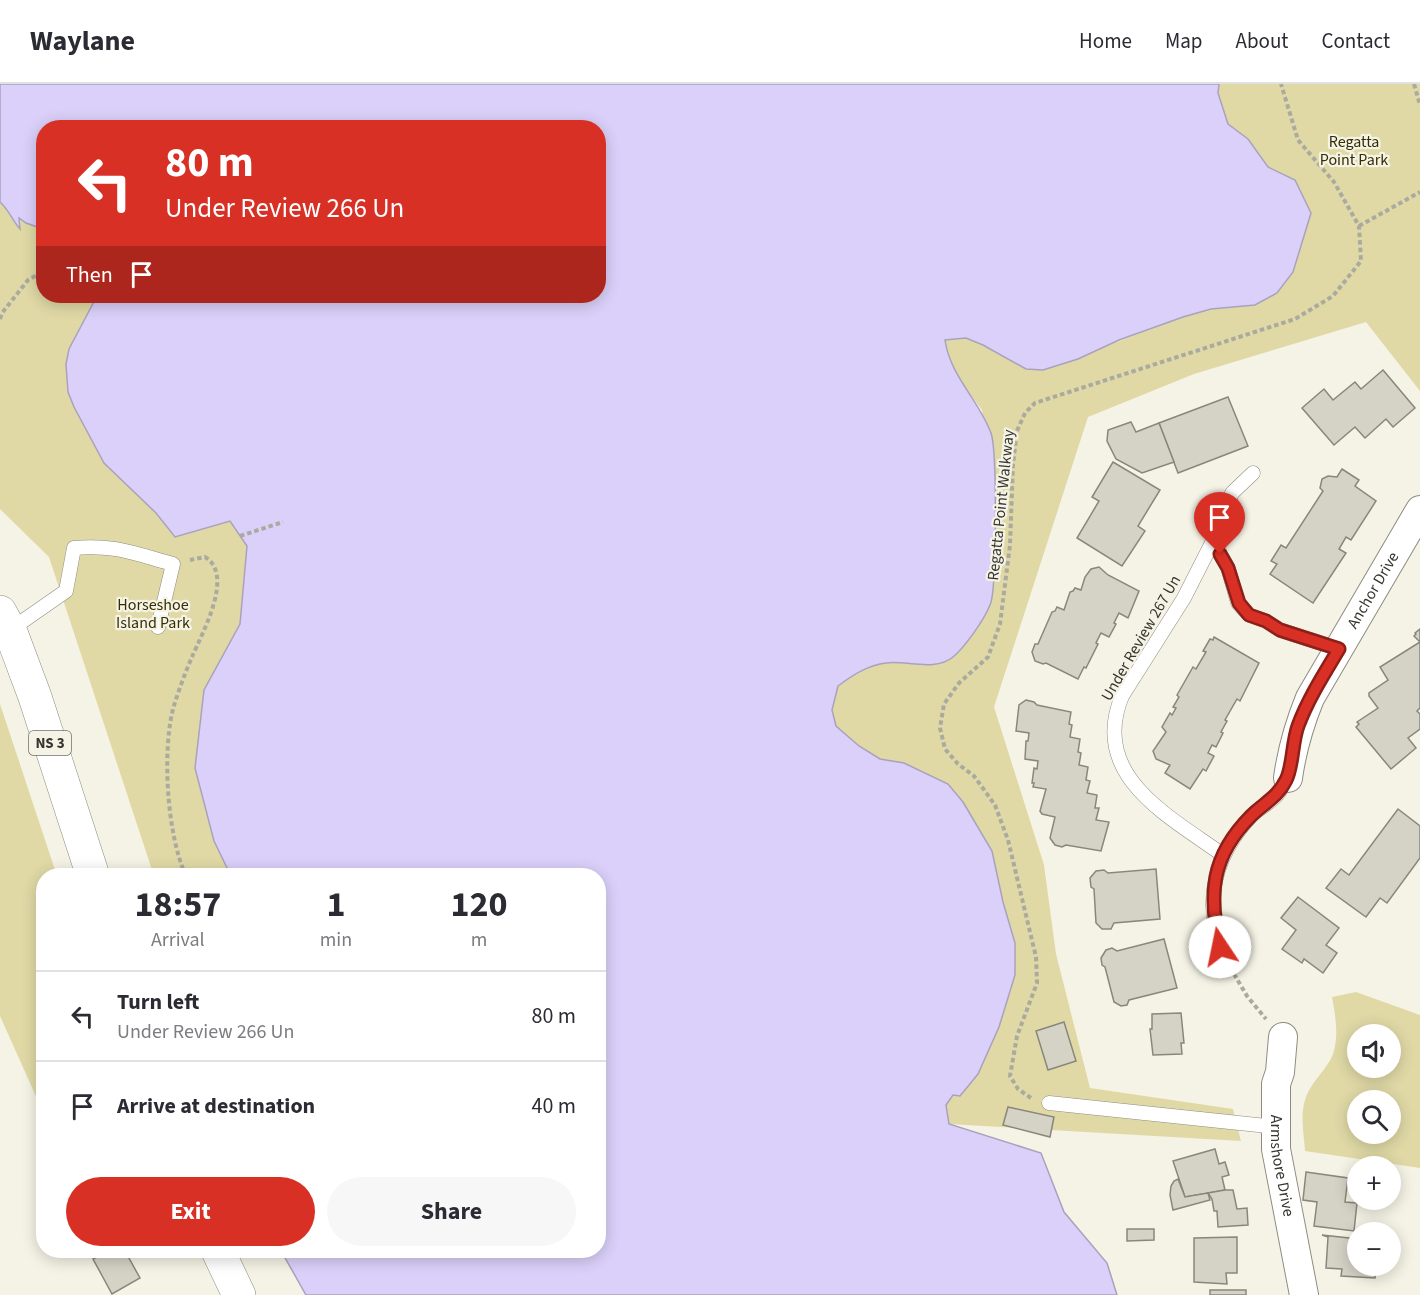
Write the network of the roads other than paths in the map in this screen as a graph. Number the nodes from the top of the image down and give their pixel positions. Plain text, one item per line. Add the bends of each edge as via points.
1 (1253, 472) dead end
2 (1420, 510) edge
3 (1215, 537) junction
4 (5, 621) edge
5 (158, 627) dead end
6 (1341, 646) junction
7 (1288, 778) joint
8 (1223, 855) junction
9 (90, 868) edge
10 (1225, 958) road end
11 (1283, 1037) road end
12 (1049, 1103) road end
13 (1277, 1127) junction
14 (221, 1258) edge
15 (239, 1295) edge
16 (1304, 1295) edge

1 - 3 lane, Under Review 267 Un via 1233,492 1215,520
2 - 6 street, Anchor Drive
3 - 6 lane via 1239,603 1249,615 1280,630
3 - 8 lane, Under Review 267 Un via 1184,598 1122,696 1115,736 1117,756 1128,779 1150,802
4 - 5 lane via 66,591 74,548 96,546 173,564
4 - 9 main road, NS 3 via 35,697
6 - 7 street, Anchor Drive via 1298,727
7 - 8 lane, Anchor Drive via 1275,797 1238,831
8 - 10 lane, Anchor Drive via 1212,904
11 - 13 street, Armshore Drive via 1276,1084
12 - 13 lane
13 - 16 street, Armshore Drive via 1276,1149
14 - 15 main road

